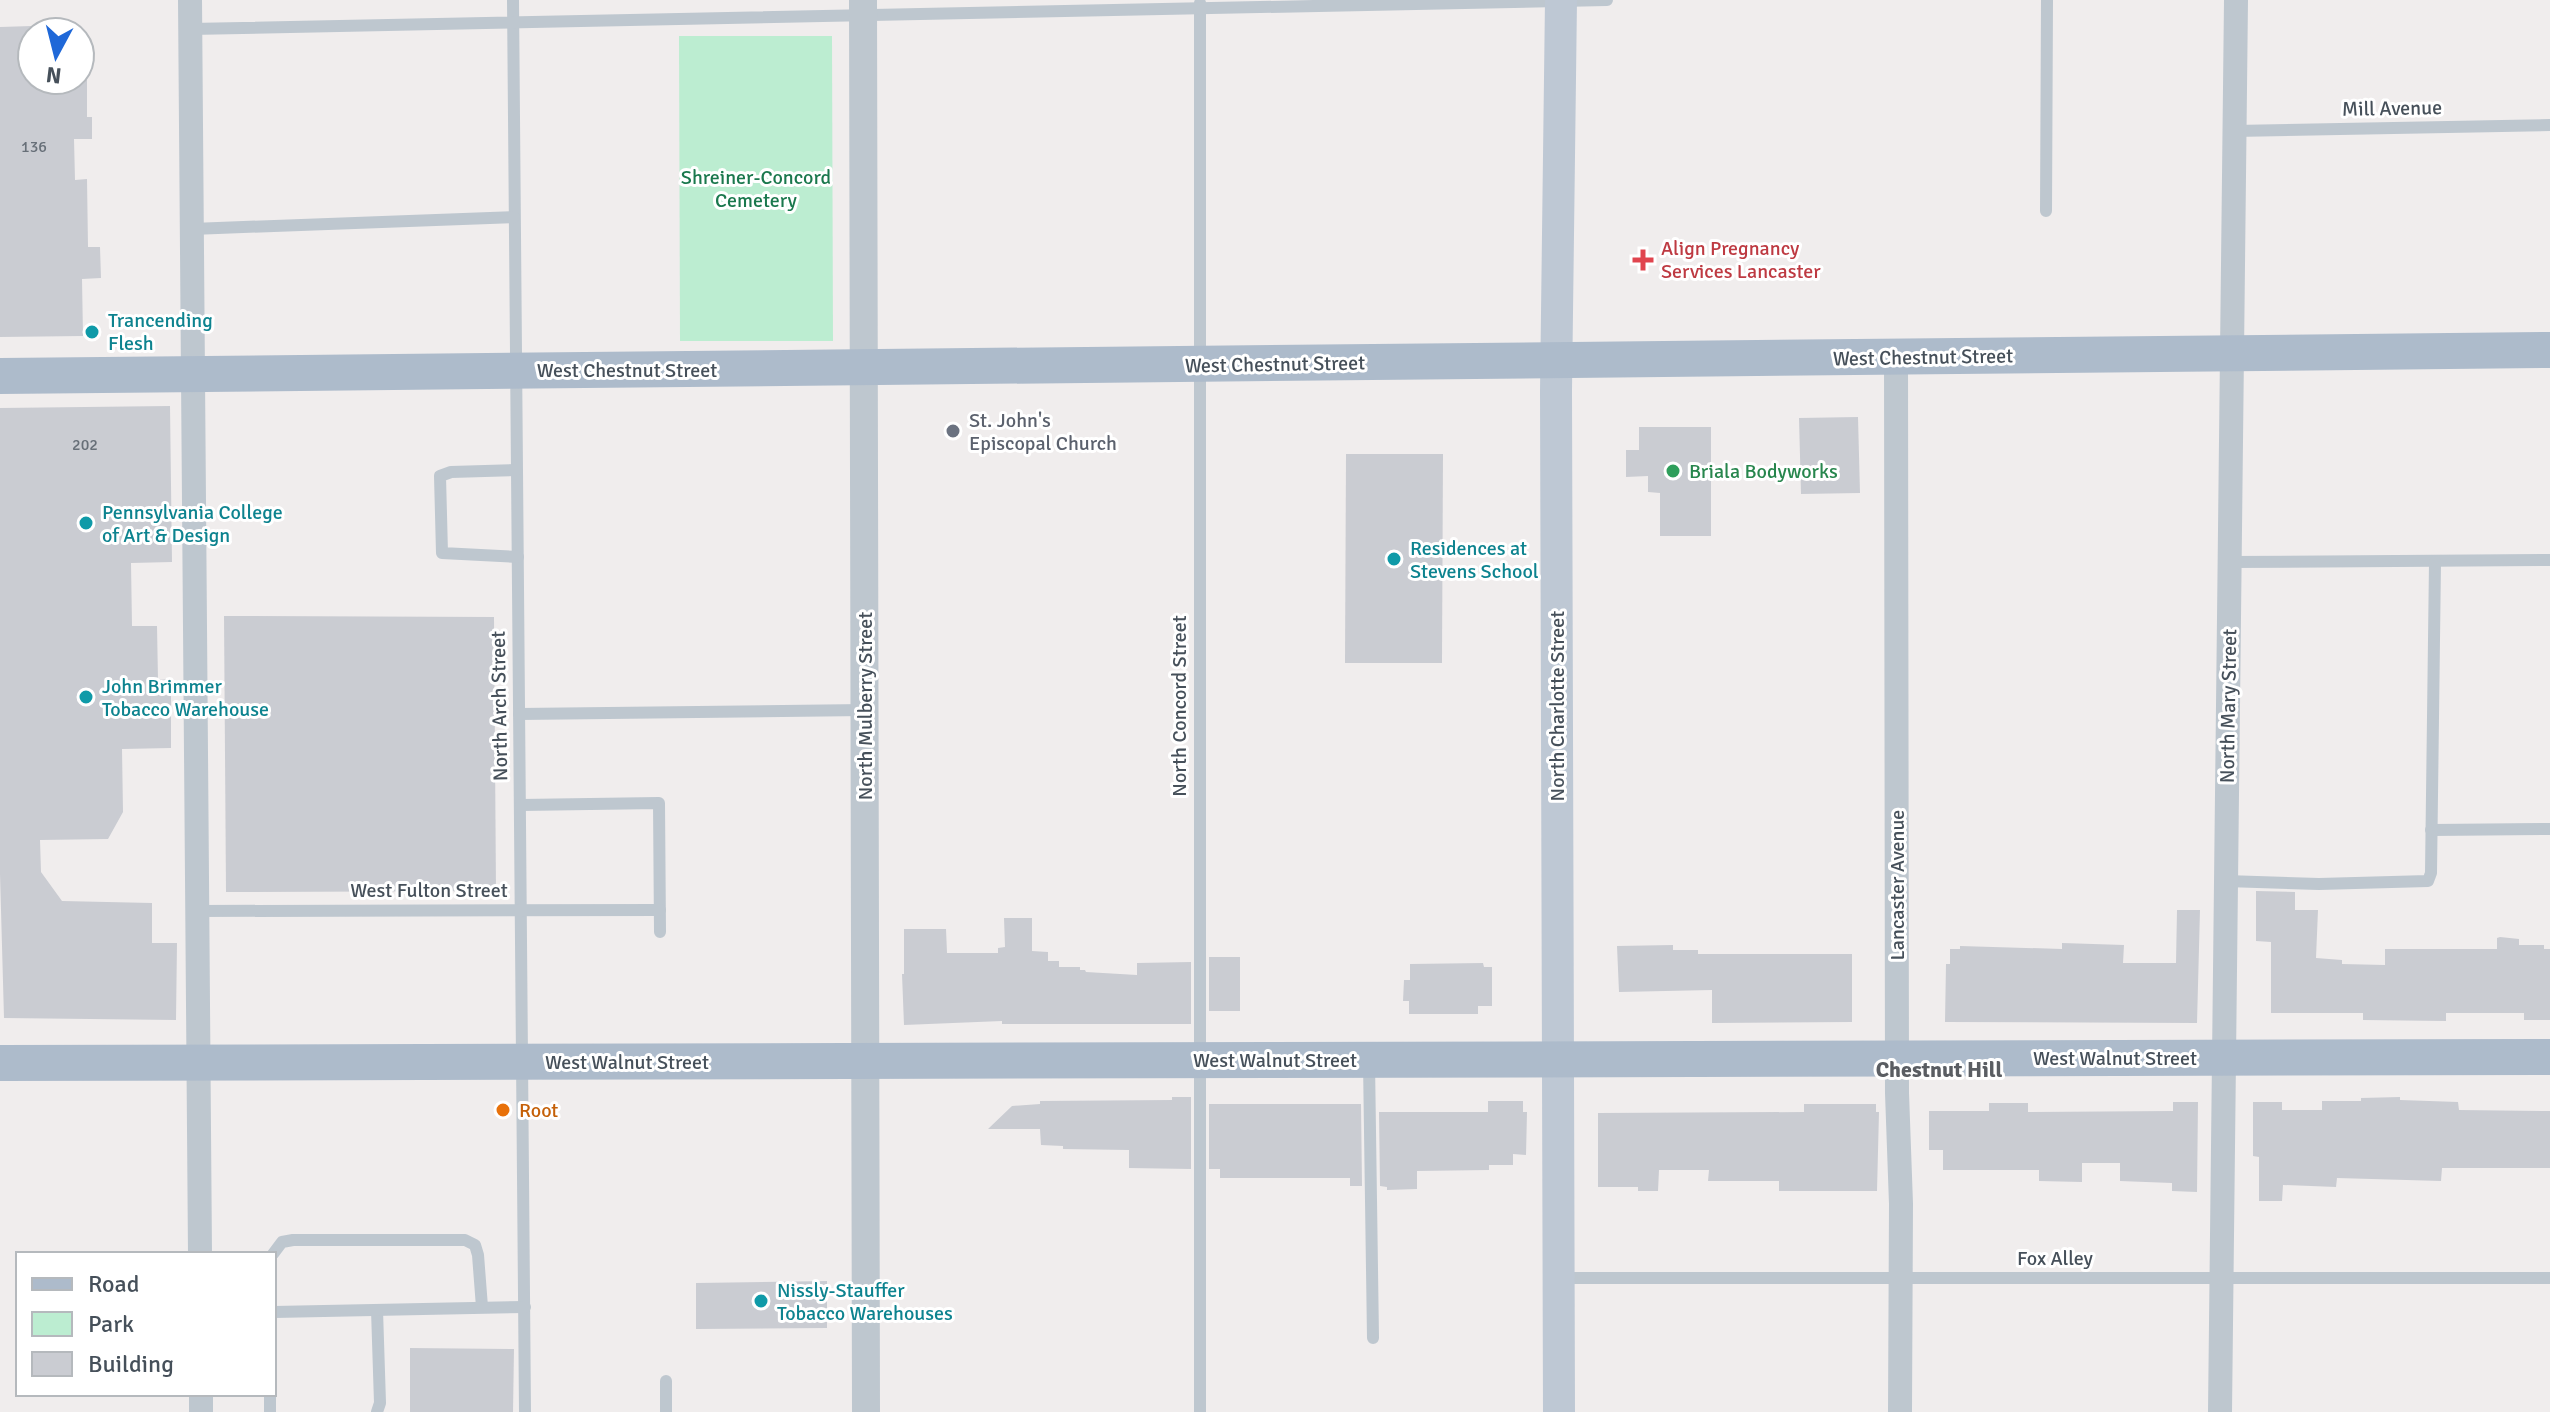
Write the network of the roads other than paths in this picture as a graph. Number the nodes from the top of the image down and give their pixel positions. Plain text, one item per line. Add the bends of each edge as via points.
1 (190, 0) edge
2 (513, 0) edge
3 (1561, 0) edge
4 (1607, 0) edge
5 (2047, 0) edge
6 (2236, 0) edge
7 (1200, 4) edge
8 (1081, 5) edge
9 (1141, 5) edge
10 (863, 8) edge
11 (513, 23) junction
12 (190, 29) junction
13 (2550, 125) edge
14 (2234, 131) junction
15 (2046, 211) dead end
16 (514, 217) junction
17 (192, 229) junction
18 (2550, 350) edge
19 (2232, 354) junction
20 (1896, 357) junction
21 (1556, 361) junction
22 (1200, 364) junction
23 (864, 367) junction
24 (515, 371) junction
25 (193, 374) junction
26 (0, 376) edge
27 (516, 470) junction
28 (518, 557) junction
29 (2550, 560) edge
30 (2229, 562) junction
31 (2435, 562) junction
32 (865, 710) junction
33 (519, 714) junction
34 (521, 805) junction
35 (2550, 829) edge
36 (2431, 830) junction
37 (2226, 881) junction
38 (522, 910) junction
39 (660, 910) junction
40 (197, 911) junction
41 (660, 932) dead end
42 (2550, 1057) edge
43 (1898, 1058) junction
44 (2223, 1058) junction
45 (1369, 1059) junction
46 (1558, 1059) junction
47 (1198, 1060) junction
48 (865, 1061) junction
49 (0, 1063) edge
50 (199, 1063) junction
51 (524, 1063) junction
52 (200, 1252) edge
53 (274, 1252) edge
54 (1560, 1278) junction
55 (1900, 1278) junction
56 (2222, 1278) junction
57 (2550, 1278) edge
58 (482, 1307) junction
59 (525, 1307) junction
60 (377, 1310) junction
61 (276, 1312) edge
62 (1373, 1338) dead end
63 (666, 1381) dead end
64 (377, 1412) edge
65 (525, 1412) edge
66 (666, 1412) edge
67 (866, 1412) edge
68 (1200, 1412) edge
69 (1559, 1412) edge
70 (1900, 1412) edge
71 (2220, 1412) edge

1 - 12 street
2 - 11 lane, North Arch Street
3 - 4 lane
3 - 7 lane
3 - 21 main road, North Charlotte Street
5 - 15 lane
6 - 14 street, North Mary Street
7 - 9 lane
7 - 22 lane, North Concord Street
8 - 9 lane
8 - 10 lane
10 - 11 lane
10 - 23 street, North Mulberry Street
11 - 12 lane
11 - 16 lane, North Arch Street
12 - 17 street
13 - 14 lane, Mill Avenue
14 - 19 street, North Mary Street
16 - 17 lane
16 - 24 lane, North Arch Street
17 - 25 street
18 - 19 main road, West Chestnut Street
19 - 20 main road, West Chestnut Street
19 - 30 street, North Mary Street
20 - 21 main road, West Chestnut Street
20 - 43 street, Lancaster Avenue
21 - 22 main road, West Chestnut Street
21 - 46 main road, North Charlotte Street
22 - 23 main road, West Chestnut Street
22 - 47 lane, North Concord Street
23 - 24 main road, West Chestnut Street
23 - 32 street, North Mulberry Street
24 - 25 main road, West Chestnut Street
24 - 27 lane, North Arch Street
25 - 26 main road, West Chestnut Street
25 - 40 street
27 - 28 lane, North Arch Street
27 - 28 lane via 440,476 442,553
28 - 33 lane, North Arch Street
29 - 31 lane
30 - 31 lane
30 - 37 street, North Mary Street
31 - 36 lane
32 - 33 lane
32 - 48 street, North Mulberry Street
33 - 34 lane, North Arch Street
34 - 38 lane, North Arch Street
34 - 39 lane via 659,803
35 - 36 lane
36 - 37 lane via 2428,881
37 - 44 street, North Mary Street
38 - 39 lane, West Fulton Street
38 - 40 lane, West Fulton Street
38 - 51 lane, North Arch Street
39 - 41 lane
40 - 50 street
42 - 44 main road, West Walnut Street
43 - 44 main road, West Walnut Street
43 - 46 main road, West Walnut Street
43 - 55 street, Lancaster Avenue
44 - 56 street, North Mary Street
45 - 46 main road, West Walnut Street
45 - 47 main road, West Walnut Street
45 - 62 lane
46 - 54 main road, North Charlotte Street
47 - 48 main road, West Walnut Street
47 - 68 lane, North Concord Street
48 - 51 main road, West Walnut Street
48 - 67 street, North Mulberry Street
49 - 50 main road, West Walnut Street
50 - 51 main road, West Walnut Street
50 - 52 street
51 - 59 lane, North Arch Street
53 - 58 lane via 282,1242 293,1240 465,1240 475,1245 478,1255
54 - 55 lane, Fox Alley
54 - 69 main road, North Charlotte Street
55 - 56 lane, Fox Alley
55 - 70 street, Lancaster Avenue
56 - 57 lane, Fox Alley
56 - 71 street, North Mary Street
58 - 59 lane
58 - 60 lane
59 - 65 lane, North Arch Street
60 - 61 lane
60 - 64 lane
63 - 66 lane

